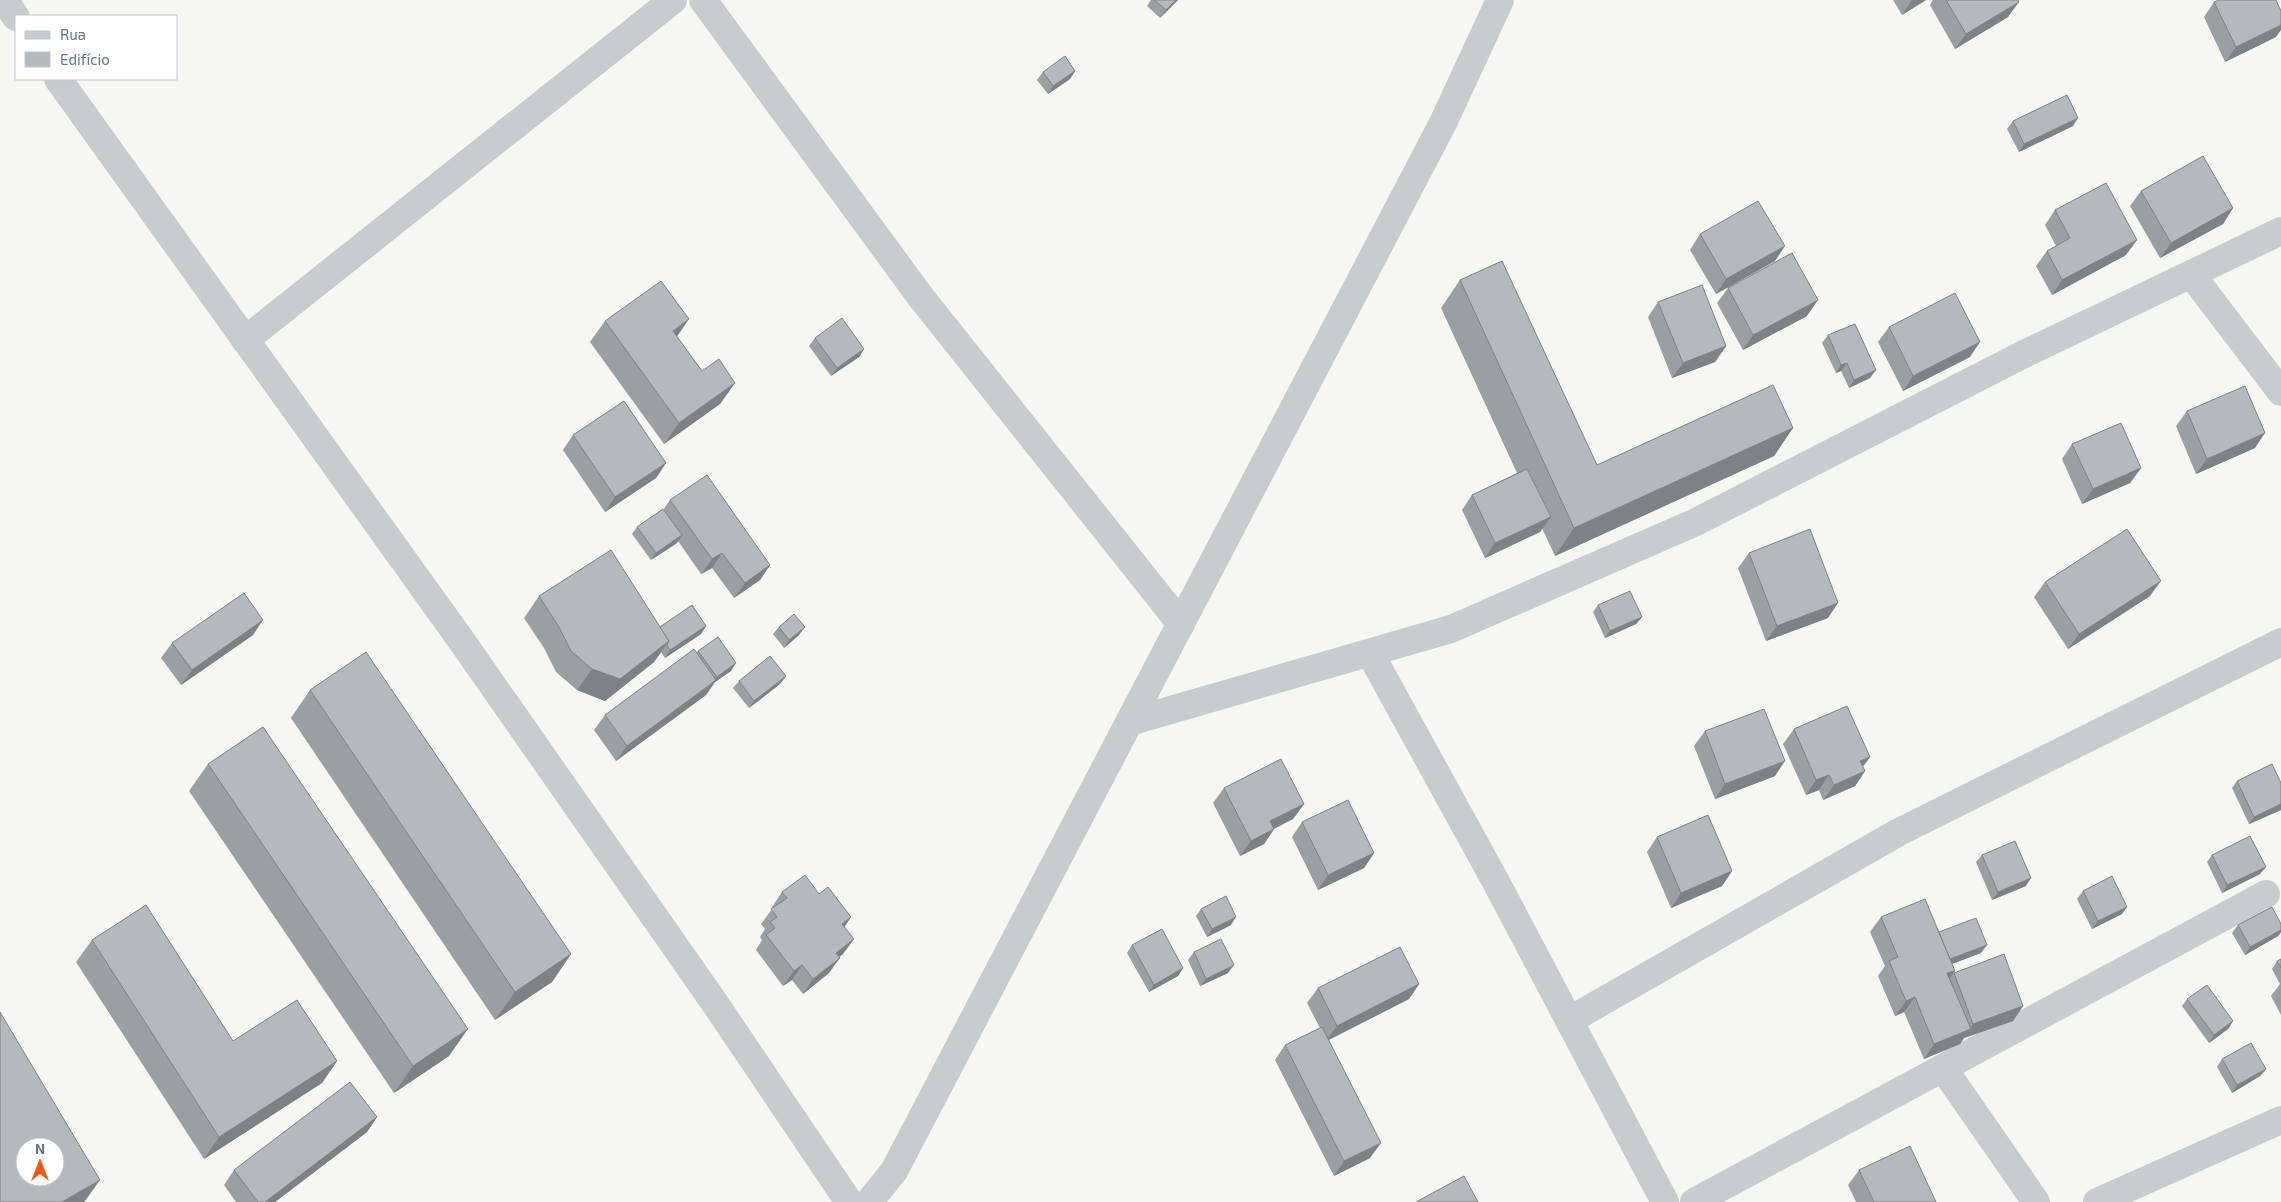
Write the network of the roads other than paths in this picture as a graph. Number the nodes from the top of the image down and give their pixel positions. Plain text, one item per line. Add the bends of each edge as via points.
1 (4, 0) edge
2 (673, 0) edge
3 (703, 0) edge
4 (1500, 0) edge
5 (15, 16) edge
6 (59, 80) edge
7 (2281, 231) edge
8 (2190, 274) junction
9 (245, 340) junction
10 (2281, 392) edge
11 (1180, 624) junction
12 (2281, 642) edge
13 (1370, 653) junction
14 (1129, 722) junction
15 (2266, 894) dead end
16 (1570, 1020) junction
17 (1943, 1068) junction
18 (2281, 1120) edge
19 (849, 1202) edge
20 (869, 1202) edge
21 (1665, 1202) edge
22 (1694, 1202) edge
23 (2036, 1202) edge
24 (2097, 1202) edge

1 - 5 street
2 - 9 street
3 - 11 street via 920,296
4 - 11 street via 1443,124
6 - 9 street
7 - 8 street
8 - 10 street
8 - 13 street via 2024,354 1696,522 1450,629
9 - 19 street via 462,640
11 - 14 street
12 - 16 street via 1899,832
13 - 14 street
13 - 16 street
14 - 20 street via 894,1171
15 - 17 street
16 - 21 street
17 - 22 street
17 - 23 street
18 - 24 street

